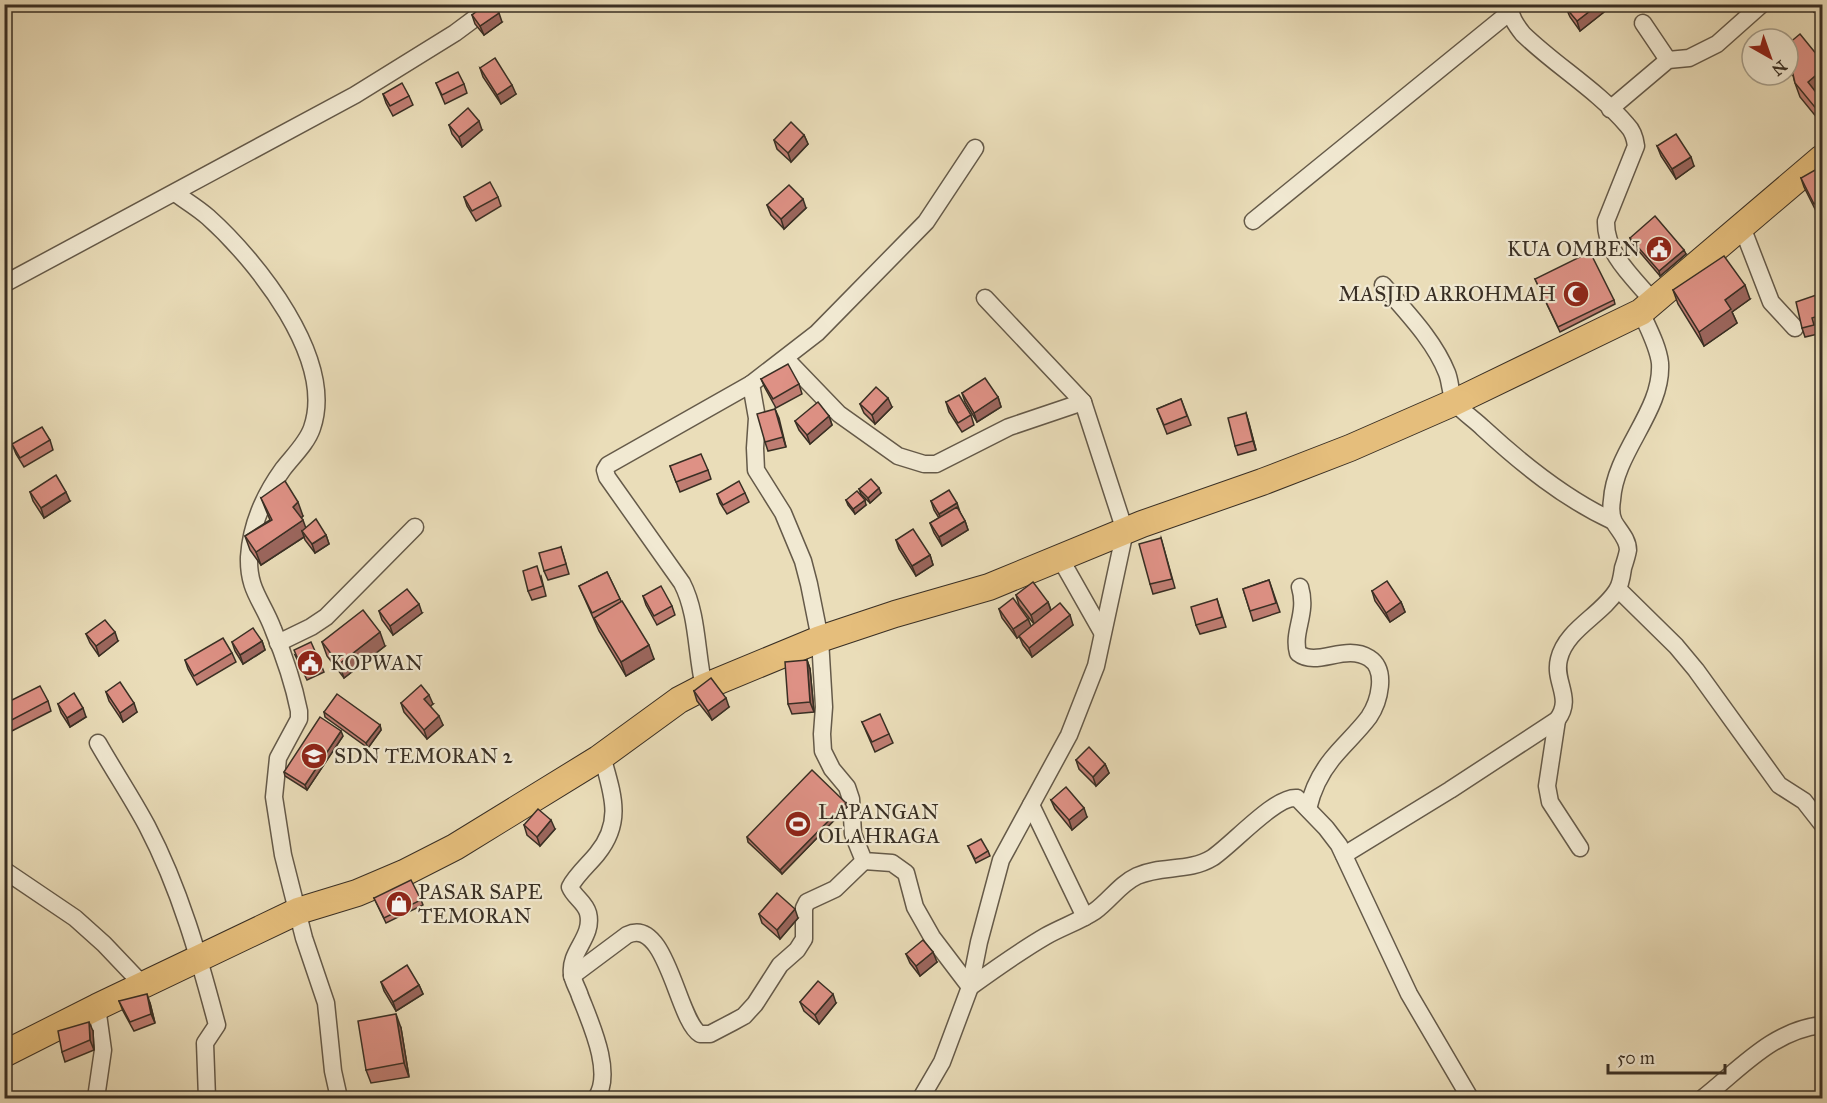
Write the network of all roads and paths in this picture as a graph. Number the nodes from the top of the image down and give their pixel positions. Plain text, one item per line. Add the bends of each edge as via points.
1 (494, 4) edge
2 (1762, 4) edge
3 (1509, 8) edge
4 (1643, 23) dead end
5 (1668, 60) junction
6 (1610, 109) junction
7 (975, 148) dead end
8 (1822, 158) edge
9 (175, 193) junction
10 (1253, 221) dead end
11 (1742, 227) junction
12 (4, 284) edge
13 (1383, 285) dead end
14 (985, 298) dead end
15 (1647, 307) junction
16 (1794, 328) dead end
17 (786, 359) junction
18 (751, 384) junction
19 (1083, 402) junction
20 (1455, 402) junction
21 (1613, 521) junction
22 (415, 527) dead end
23 (1125, 531) junction
24 (1060, 558) junction
25 (1300, 587) dead end
26 (1618, 589) junction
27 (1102, 632) junction
28 (820, 639) junction
29 (278, 643) junction
30 (704, 687) junction
31 (1557, 720) junction
32 (98, 743) dead end
33 (602, 756) junction
34 (1031, 805) junction
35 (1308, 809) junction
36 (1822, 822) edge
37 (1580, 848) dead end
38 (1344, 855) junction
39 (864, 861) junction
40 (4, 870) edge
41 (298, 911) junction
42 (1085, 916) junction
43 (199, 958) junction
44 (572, 976) junction
45 (143, 985) junction
46 (970, 987) junction
47 (97, 1007) junction
48 (1822, 1025) edge
49 (4, 1054) edge
50 (96, 1098) edge
51 (207, 1098) edge
52 (339, 1098) edge
53 (596, 1098) edge
54 (921, 1098) edge
55 (1470, 1098) edge
56 (1703, 1098) edge

1 - 9 street via 355,95
2 - 5 street via 1717,44 1689,58
3 - 6 street via 1515,24 1536,47
3 - 10 street
4 - 5 street
5 - 6 street
6 - 15 street via 1628,126 1636,146 1606,221 1608,242
7 - 17 street via 926,222 817,333
8 - 11 main road
9 - 12 street
9 - 29 street via 209,218 277,296 301,339 314,376 317,395 313,427 267,495 253,530 249,555 250,581
11 - 15 main road
11 - 16 street via 1771,302
13 - 20 street via 1435,352 1448,374
14 - 19 street
15 - 20 main road
15 - 21 street via 1660,375 1614,484
17 - 18 street
17 - 19 street via 839,414 898,456 924,464 936,464 1009,427
18 - 28 street via 758,418 756,470 783,513 803,561
18 - 30 street via 608,465 605,471 688,594
19 - 23 street
20 - 21 street via 1547,480
20 - 23 main road via 1350,448
21 - 26 street via 1628,549
22 - 29 street via 326,617
23 - 24 main road
23 - 27 street
24 - 27 street
24 - 28 main road via 989,587
25 - 35 street via 1304,611 1296,641 1298,653 1314,658 1358,653 1376,665 1380,682 1369,717 1323,772
26 - 31 street via 1562,649 1558,661 1565,704
26 - 36 street via 1676,646 1779,785 1804,801
27 - 34 street via 1096,666 1069,735
28 - 30 main road
28 - 39 street via 823,751 847,787 854,834
29 - 41 street via 299,711 278,758 274,797 283,855
30 - 33 main road via 679,700
31 - 37 street via 1548,794
31 - 38 street
32 - 43 street via 147,826 181,903
33 - 41 main road via 455,847 357,893
33 - 44 street via 615,813 601,849 570,887 586,907 590,923 573,959
34 - 42 street
34 - 46 street via 1001,860
35 - 38 street
35 - 42 street via 1297,798 1288,798 1214,857 1193,866 1138,876
38 - 55 street via 1409,993
39 - 44 street via 835,889 807,902 801,944 780,965 750,1010 710,1034 700,1034 691,1025 658,950 645,934 627,935
39 - 46 street via 892,862 906,873 915,907
40 - 45 street via 75,918
41 - 43 main road
41 - 52 street via 326,1003
42 - 46 street via 1020,952
43 - 45 main road
43 - 51 street via 218,1025 205,1043
44 - 53 street via 601,1060 603,1084
45 - 47 main road
46 - 54 street via 942,1062
47 - 49 main road
47 - 50 street via 103,1050
48 - 56 street via 1774,1040

